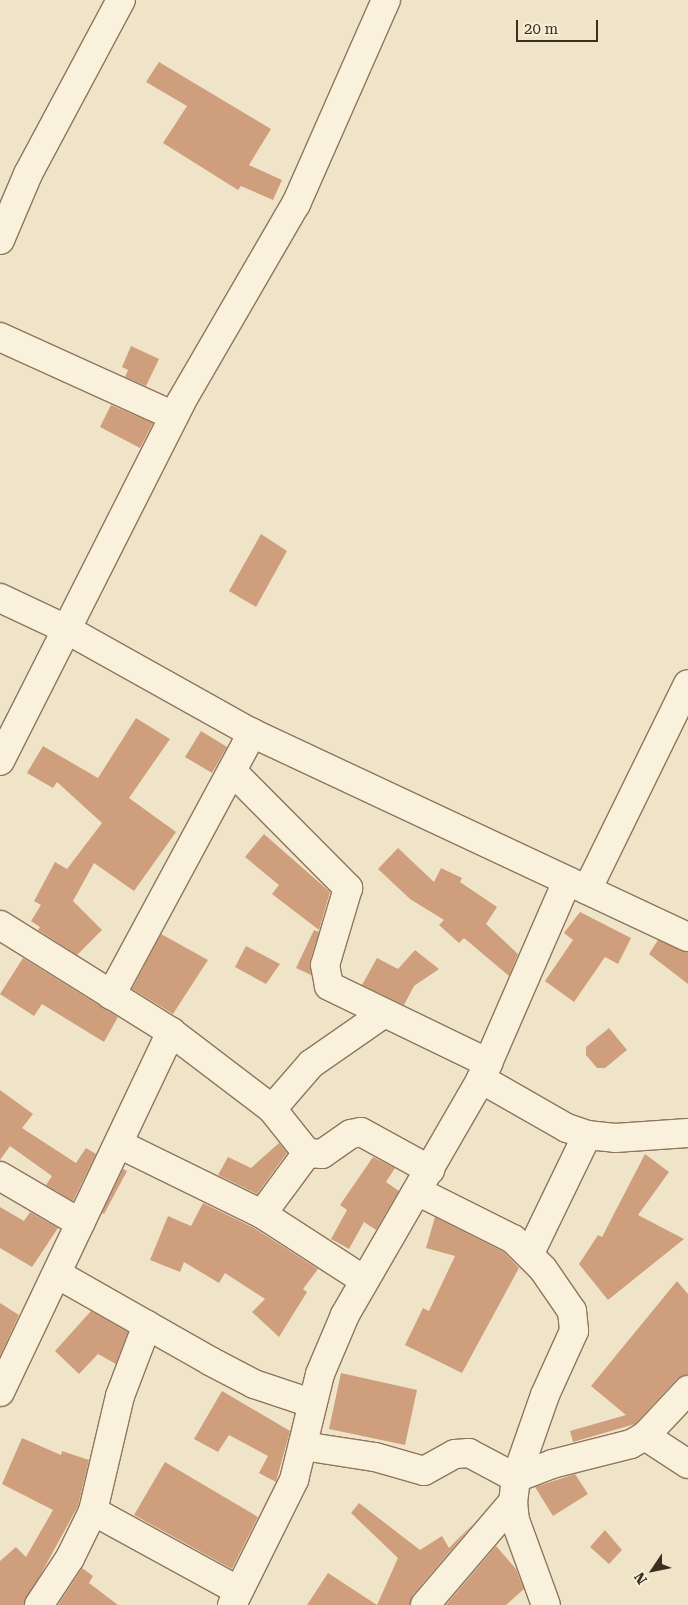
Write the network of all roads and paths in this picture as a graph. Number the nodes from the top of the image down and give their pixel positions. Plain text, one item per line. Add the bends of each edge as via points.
1 (121, 0) edge
2 (386, 0) edge
3 (0, 240) edge
4 (0, 337) edge
5 (174, 416) junction
6 (0, 598) edge
7 (64, 628) junction
8 (688, 684) edge
9 (252, 733) junction
10 (0, 761) edge
11 (232, 771) junction
12 (577, 886) junction
13 (0, 925) edge
14 (688, 937) edge
15 (111, 994) junction
16 (383, 1014) junction
17 (171, 1032) junction
18 (484, 1071) junction
19 (272, 1108) junction
20 (688, 1133) edge
21 (586, 1135) junction
22 (119, 1144) junction
23 (307, 1153) junction
24 (0, 1176) edge
25 (425, 1181) junction
26 (262, 1214) junction
27 (80, 1223) junction
28 (530, 1253) junction
29 (56, 1274) junction
30 (364, 1280) junction
31 (147, 1325) junction
32 (688, 1390) edge
33 (0, 1392) edge
34 (311, 1403) junction
35 (645, 1436) junction
36 (303, 1446) junction
37 (688, 1464) edge
38 (514, 1490) junction
39 (93, 1512) junction
40 (236, 1598) edge
41 (39, 1605) edge
42 (425, 1605) edge
43 (546, 1605) edge

1 - 3 street via 28,174
2 - 5 street via 296,204
4 - 5 street
5 - 7 street
6 - 7 street
7 - 9 street
7 - 10 street
8 - 12 street
9 - 11 street
9 - 12 street
11 - 15 street
11 - 16 street via 343,880 348,897 324,977 340,995
12 - 14 street
12 - 18 street
13 - 15 street
15 - 17 street
16 - 18 street
16 - 19 street via 311,1064
17 - 19 street
17 - 22 street
18 - 21 street via 567,1128
18 - 25 street
19 - 23 street
20 - 21 street via 615,1138
21 - 28 street
22 - 26 street
22 - 27 street
23 - 25 street via 322,1154 351,1134 361,1132
23 - 26 street
24 - 27 street
25 - 28 street
25 - 30 street
26 - 30 street
27 - 29 street
28 - 38 street via 567,1301 575,1321
29 - 31 street
29 - 33 street
30 - 34 street via 323,1366
31 - 34 street via 254,1384
31 - 39 street via 120,1396
32 - 35 street
34 - 36 street
35 - 37 street
35 - 38 street via 618,1450 566,1460
36 - 38 street via 374,1457 424,1471 455,1454 469,1453
36 - 40 street via 294,1480
38 - 42 street
38 - 43 street via 515,1520
39 - 40 street
39 - 41 street via 70,1558

